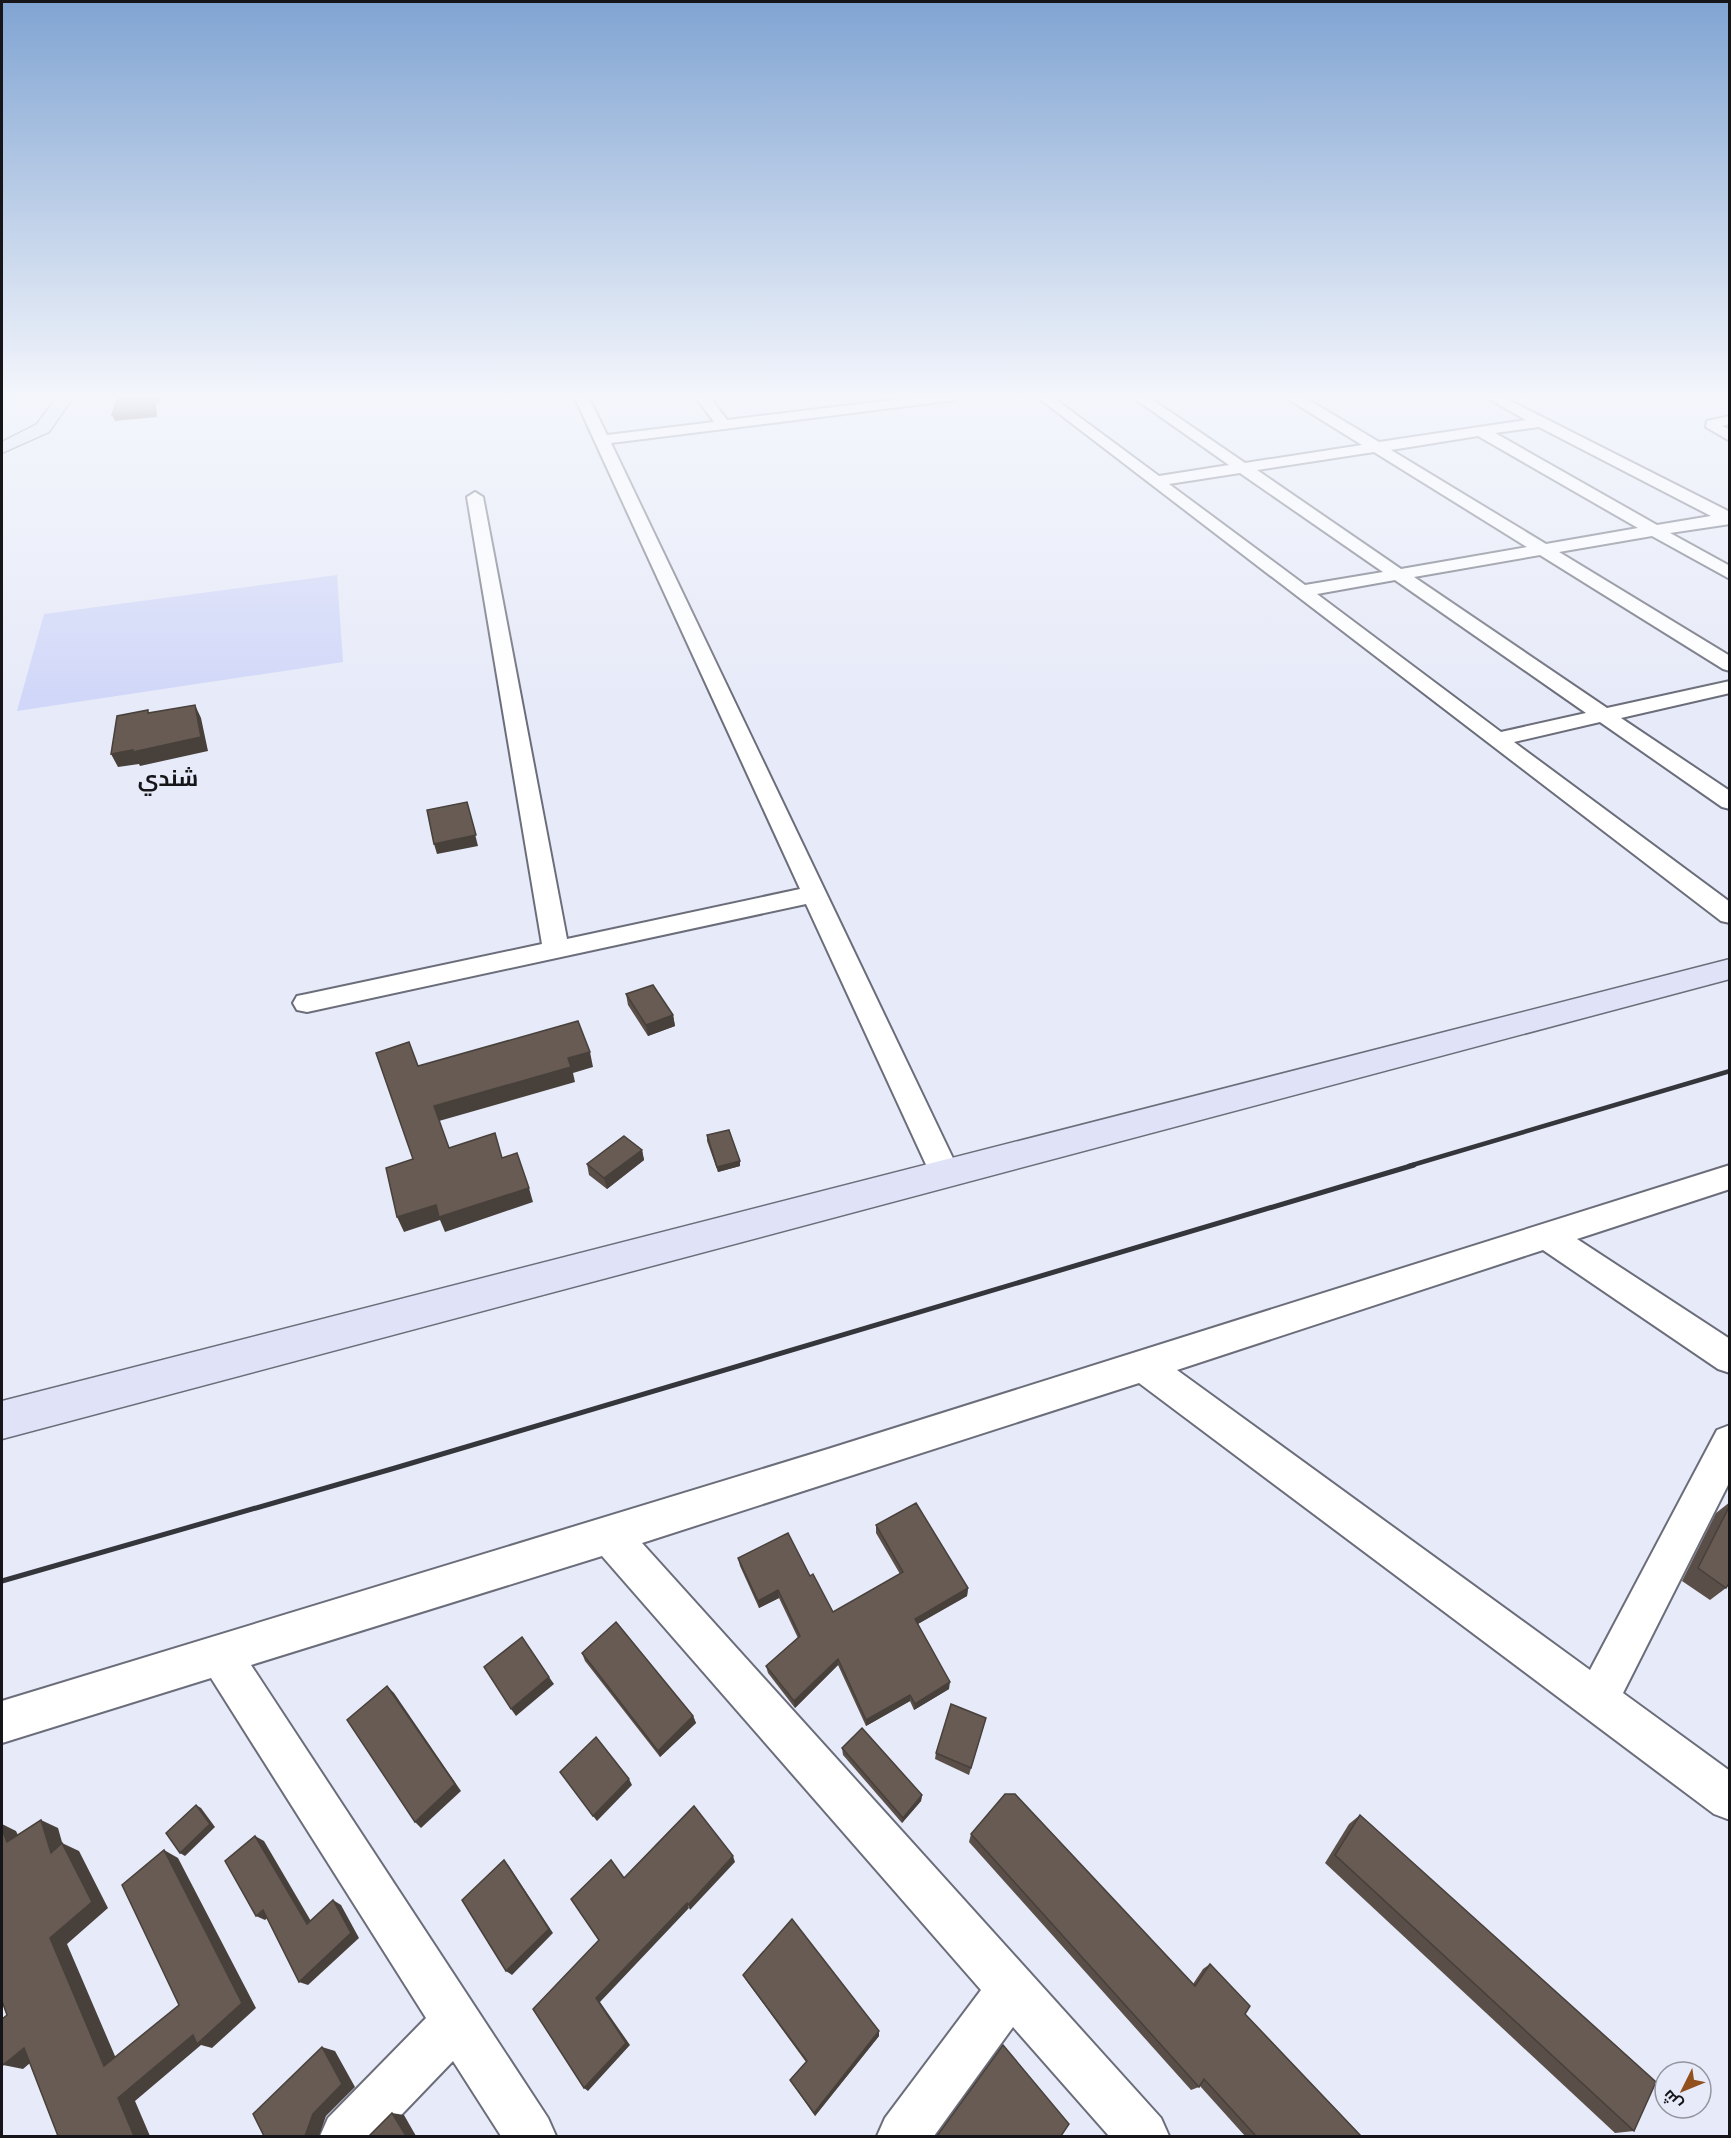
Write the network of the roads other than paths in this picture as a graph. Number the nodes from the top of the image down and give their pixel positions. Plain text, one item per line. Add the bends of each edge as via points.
1 (628, 496) edge
2 (1176, 496) edge
3 (1283, 496) edge
4 (1456, 496) edge
5 (1593, 496) edge
6 (1684, 496) edge
7 (475, 497) dead end
8 (1718, 498) dead end
9 (1696, 502) junction
10 (1729, 519) edge
11 (1655, 531) junction
12 (1544, 550) junction
13 (1730, 574) edge
14 (1399, 575) junction
15 (1302, 591) junction
16 (1730, 664) edge
17 (1730, 687) edge
18 (1604, 715) junction
19 (1497, 739) junction
20 (1730, 801) edge
21 (814, 894) junction
22 (1730, 915) edge
23 (556, 949) junction
24 (1730, 969) edge
25 (307, 1003) dead end
26 (945, 1173) junction
27 (1730, 1177) edge
28 (1548, 1236) junction
29 (1730, 1358) edge
30 (1143, 1366) junction
31 (2, 1420) edge
32 (1730, 1442) edge
33 (609, 1535) junction
34 (220, 1655) junction
35 (1597, 1700) junction
36 (2, 1722) edge
37 (1730, 1798) edge
38 (1012, 1988) junction
39 (457, 2022) junction
40 (346, 2136) edge
41 (530, 2136) edge
42 (903, 2136) edge
43 (1143, 2136) edge

1 - 21 street
2 - 15 street
3 - 14 street
4 - 12 street
5 - 11 street
6 - 9 street
7 - 23 street
8 - 9 street
9 - 10 street
10 - 11 street
11 - 12 street
11 - 13 street
12 - 14 street
12 - 16 street
14 - 15 street
14 - 18 street
15 - 19 street
17 - 18 street
18 - 19 street
18 - 20 street
19 - 22 street
21 - 23 street
21 - 26 street
23 - 25 street
24 - 26 street
26 - 31 street
27 - 28 street
28 - 29 street
28 - 30 street
30 - 33 street
30 - 35 street
32 - 35 street
33 - 34 street
33 - 38 street
34 - 36 street
34 - 39 street
35 - 37 street
38 - 42 street
38 - 43 street
39 - 40 street
39 - 41 street

